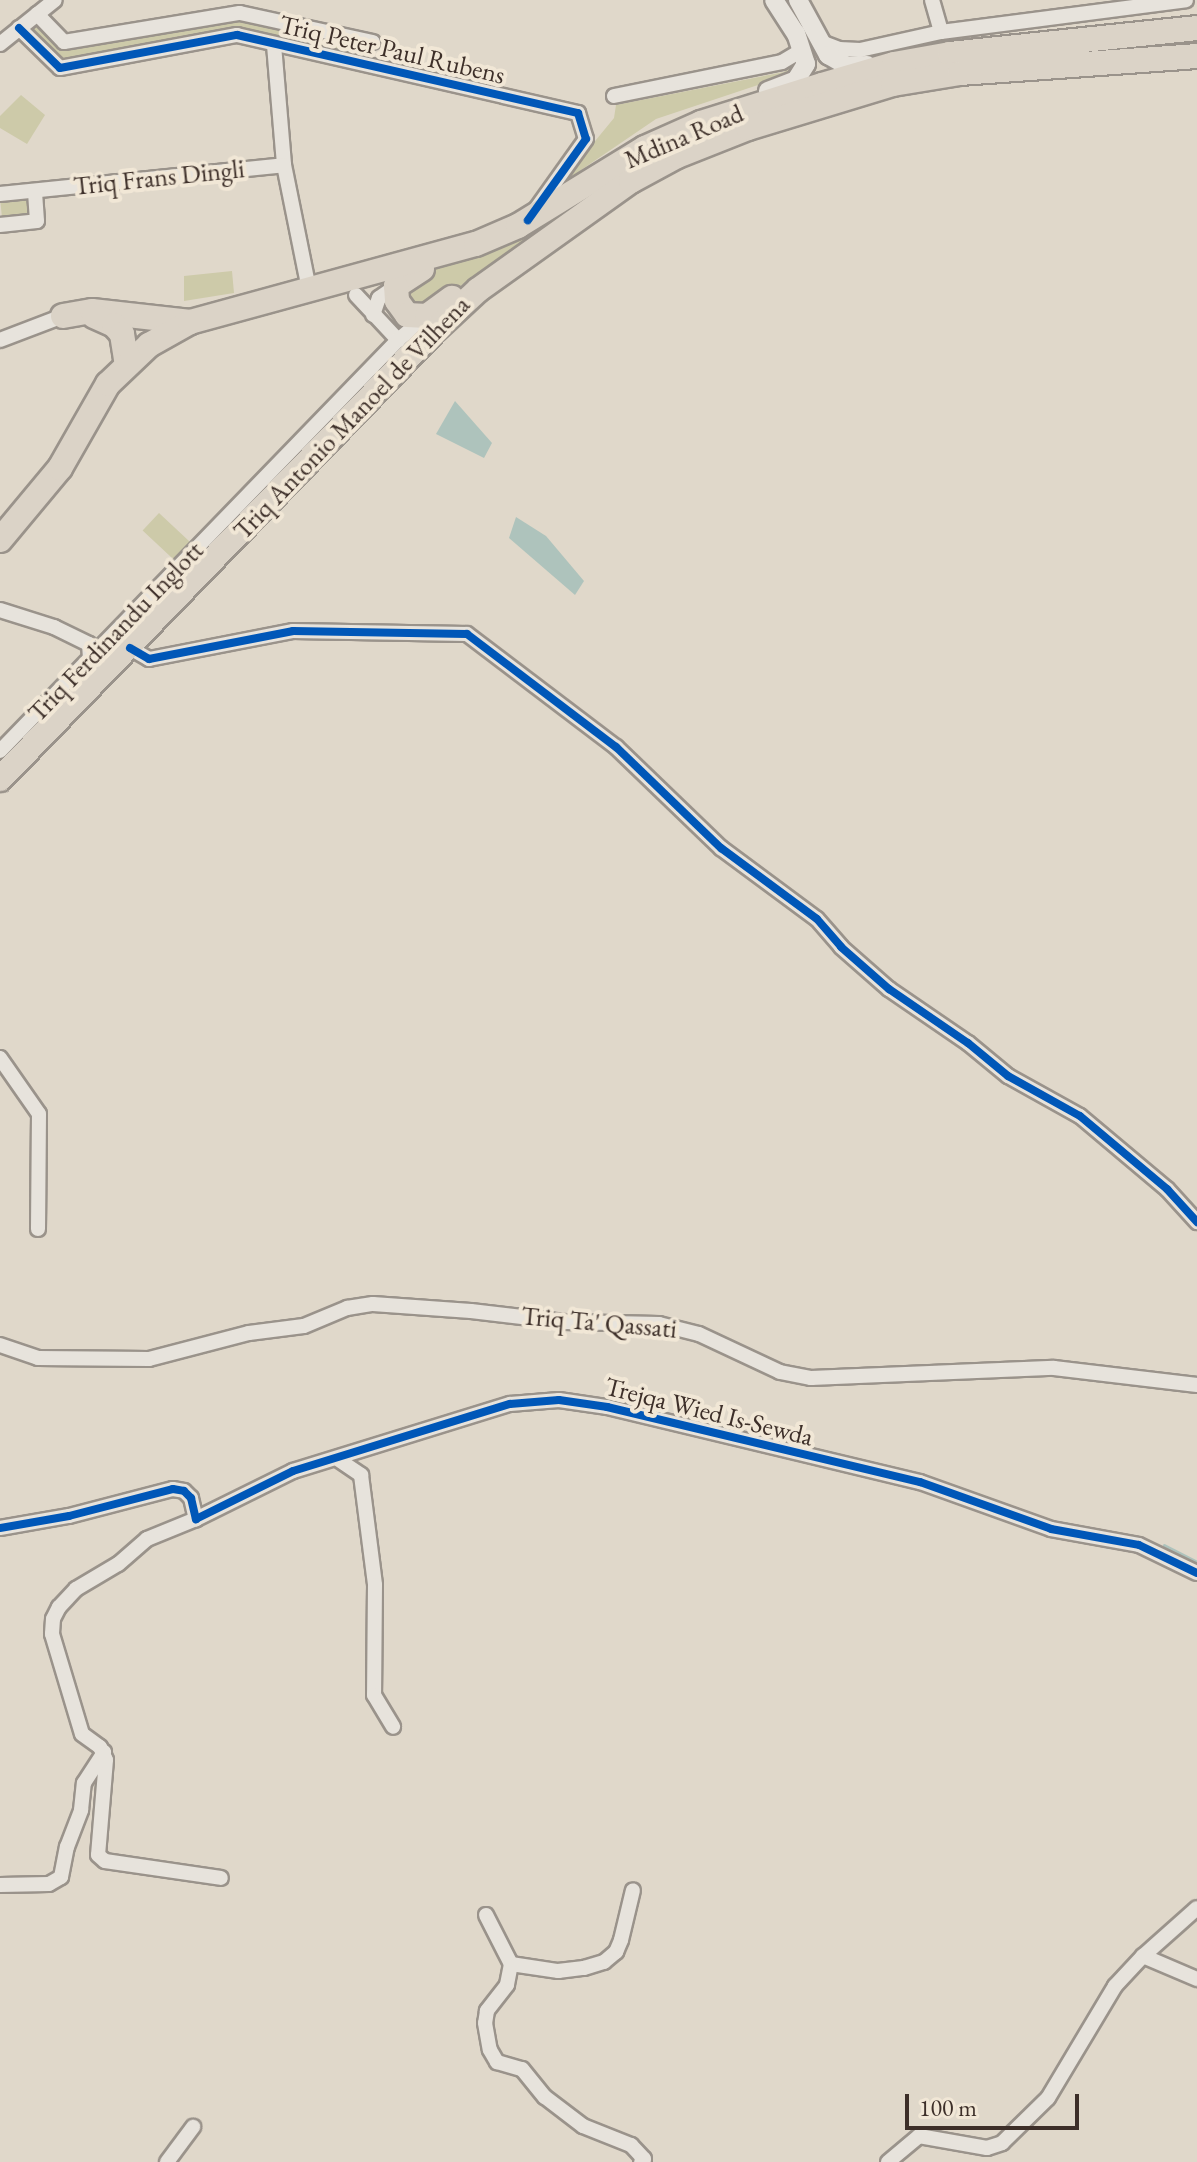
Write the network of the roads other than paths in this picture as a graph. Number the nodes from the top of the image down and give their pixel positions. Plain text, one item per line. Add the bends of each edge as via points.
1 (55, 0) edge
2 (774, 0) edge
3 (798, 0) edge
4 (932, 0) edge
5 (1186, 0) edge
6 (1066, 7) edge
7 (37, 14) junction
8 (19, 28) junction
9 (1197, 28) edge
10 (941, 32) junction
11 (1153, 35) junction
12 (1197, 35) edge
13 (373, 42) dead end
14 (821, 42) junction
15 (0, 44) edge
16 (274, 45) junction
17 (802, 50) junction
18 (1197, 56) edge
19 (894, 64) junction
20 (614, 96) dead end
21 (701, 123) junction
22 (284, 165) junction
23 (631, 181) junction
24 (35, 191) junction
25 (0, 194) edge
26 (523, 223) junction
27 (0, 225) edge
28 (308, 284) junction
29 (396, 286) junction
30 (356, 295) dead end
31 (373, 315) junction
32 (63, 316) junction
33 (427, 316) junction
34 (190, 322) junction
35 (0, 340) edge
36 (398, 340) junction
37 (127, 364) junction
38 (0, 540) edge
39 (0, 610) edge
40 (130, 648) junction
41 (90, 659) junction
42 (0, 751) edge
43 (0, 779) edge
44 (0, 1058) edge
45 (1197, 1222) edge
46 (38, 1229) dead end
47 (0, 1345) edge
48 (1197, 1385) edge
49 (339, 1460) junction
50 (196, 1519) junction
51 (0, 1528) edge
52 (1197, 1573) edge
53 (393, 1727) dead end
54 (104, 1752) junction
55 (221, 1878) dead end
56 (0, 1885) edge
57 (633, 1890) dead end
58 (1197, 1908) edge
59 (486, 1915) dead end
60 (1143, 1956) junction
61 (511, 1964) junction
62 (1197, 1979) edge
63 (193, 2127) dead end
64 (993, 2155) edge
65 (167, 2162) edge
66 (641, 2162) edge
67 (888, 2162) edge

1 - 7 street
2 - 17 main road
3 - 14 main road
4 - 10 street
5 - 6 street
6 - 10 street
7 - 8 street
7 - 13 street via 64,42 240,13
8 - 15 street
8 - 16 street, Triq Peter Paul Rubens via 60,68 237,35
9 - 11 highway, Mdina Road
10 - 14 street via 860,50
11 - 12 highway, Mdina Road
11 - 19 highway, Mdina Road
14 - 19 main road via 828,55 847,66
16 - 22 street
16 - 26 street, Triq Peter Paul Rubens via 578,113 586,139
17 - 20 street via 782,62
17 - 21 main road via 806,64 796,80
18 - 23 highway, Triq Antonio Manoel de Vilhena via 960,73 893,84 801,110 677,156
19 - 21 highway, Mdina Road
21 - 26 highway, Mdina Road via 645,148
22 - 24 street, Triq Frans Dingli
22 - 28 street
23 - 33 highway via 582,206
23 - 40 highway, Triq Antonio Manoel de Vilhena via 478,290 436,329
24 - 25 street, Triq Frans Dingli
24 - 27 street, Triq Frans Dingli via 37,221
26 - 28 highway, Mdina Road via 419,262
26 - 29 highway via 407,275
28 - 34 highway, Mdina Road
29 - 31 street via 379,298
29 - 33 highway via 397,301 407,315
30 - 31 street
31 - 36 street
32 - 34 highway via 92,311
32 - 35 street
32 - 37 highway via 103,317 114,325 127,345
33 - 36 street, Triq Ferdinandu Inglott
34 - 37 highway
36 - 41 street, Triq Ferdinandu Inglott
37 - 38 highway via 108,384 60,468
39 - 41 street via 89,644
40 - 43 highway, Triq Antonio Manoel de Vilhena
40 - 45 street via 149,659 293,631 467,634 616,747 721,848 817,919 889,989 1008,1076 1080,1116 1167,1189
41 - 42 street, Triq Ferdinandu Inglott
44 - 46 street via 39,1114
47 - 48 street, Triq Ta' Qassati via 38,1358 149,1359 249,1333 304,1326 347,1308 373,1304 564,1322 659,1324 699,1334 780,1372 811,1378 1054,1368
49 - 50 street, Trejqa Wied Is-Sewda via 280,1476
49 - 52 street, Trejqa Wied Is-Sewda via 510,1404 592,1404 920,1482 1051,1529 1139,1545
49 - 53 street via 361,1475 375,1585 374,1695
50 - 51 street via 191,1498 173,1489
50 - 54 street, Trejqa Wied Is-Sewda via 147,1539 118,1564 85,1582 53,1619 55,1650 82,1734
54 - 55 street via 97,1851 101,1859
54 - 56 street via 84,1783 61,1877 49,1884
57 - 61 street via 621,1940 604,1962 558,1971
58 - 60 street
59 - 61 street
60 - 62 street
60 - 64 street via 1115,1986 1048,2098
61 - 66 street via 507,1985 487,2011 485,2023 497,2062 522,2069 545,2097 583,2126 631,2145 644,2159
63 - 65 street
64 - 67 street via 919,2136

